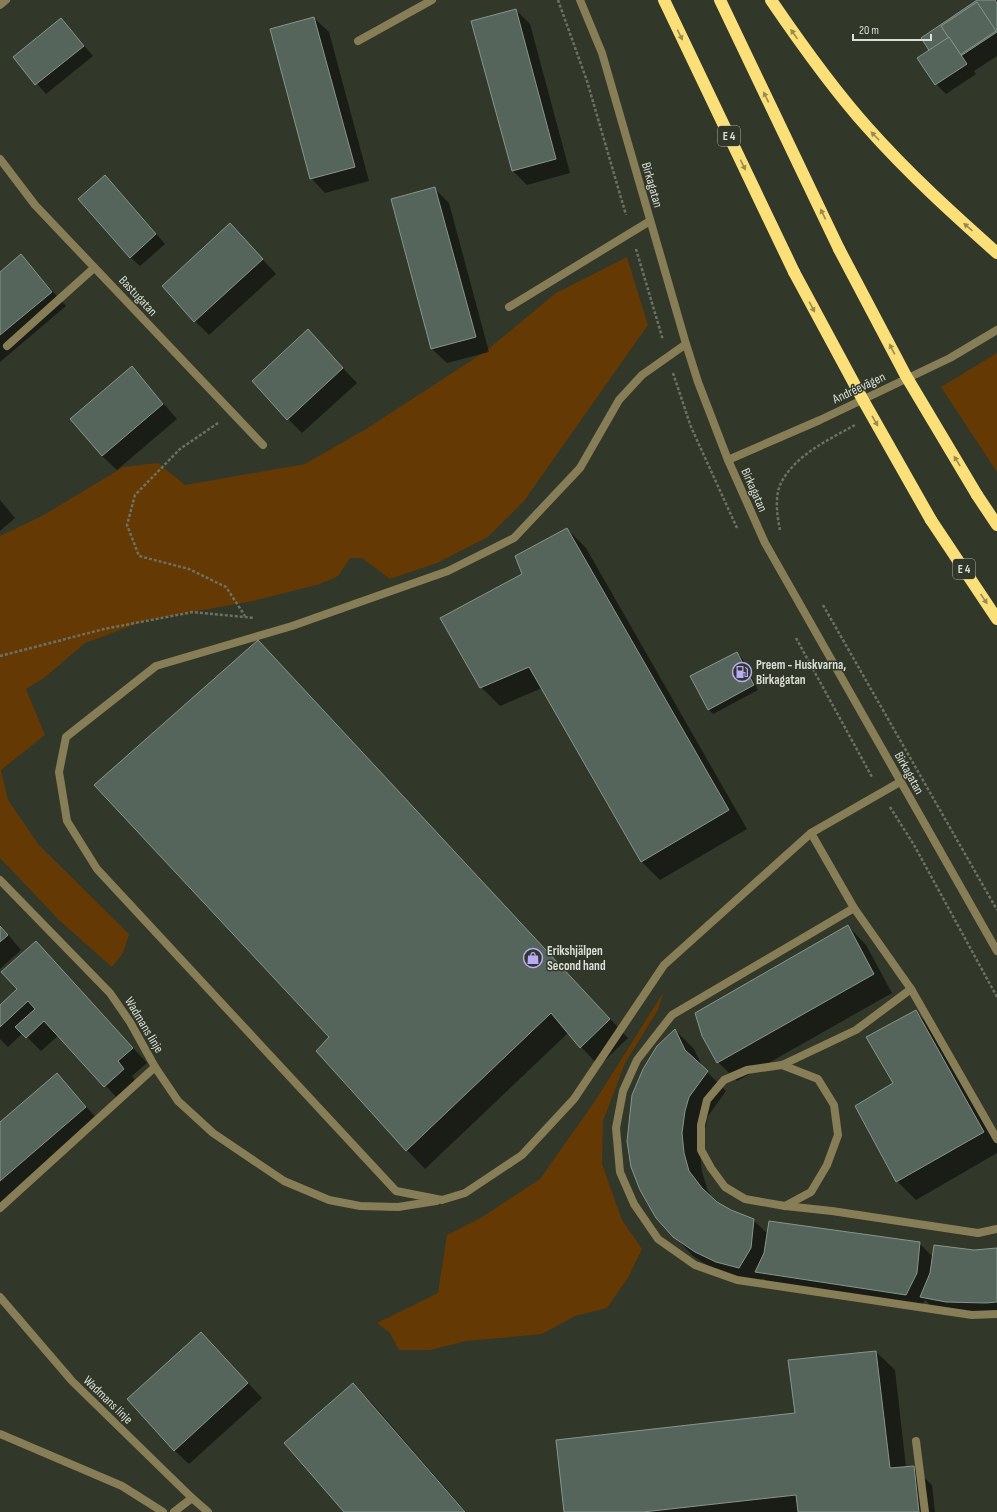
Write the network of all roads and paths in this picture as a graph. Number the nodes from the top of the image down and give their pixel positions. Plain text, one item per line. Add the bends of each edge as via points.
1 (6, 0) edge
2 (432, 0) edge
3 (558, 0) edge
4 (580, 0) edge
5 (664, 0) edge
6 (720, 0) edge
7 (771, 0) edge
8 (0, 5) edge
9 (358, 41) dead end
10 (1, 164) edge
11 (650, 221) junction
12 (631, 232) junction
13 (997, 253) edge
14 (94, 268) junction
15 (509, 307) dead end
16 (997, 330) edge
17 (686, 344) junction
18 (7, 346) dead end
19 (232, 413) junction
20 (857, 424) dead end
21 (263, 445) dead end
22 (728, 460) junction
23 (997, 525) edge
24 (765, 543) junction
25 (822, 604) dead end
26 (245, 616) junction
27 (261, 619) dead end
28 (997, 619) edge
29 (0, 656) edge
30 (900, 782) junction
31 (811, 833) junction
32 (0, 880) edge
33 (854, 908) junction
34 (997, 910) edge
35 (997, 951) edge
36 (911, 990) junction
37 (782, 1065) junction
38 (155, 1067) junction
39 (997, 1139) edge
40 (442, 1200) junction
41 (785, 1206) junction
42 (0, 1208) edge
43 (997, 1229) edge
44 (0, 1296) edge
45 (997, 1314) edge
46 (0, 1434) edge
47 (916, 1441) dead end
48 (192, 1498) junction
49 (163, 1512) edge
50 (174, 1512) edge
51 (208, 1512) edge
52 (925, 1512) edge

1 - 8 street
2 - 9 street
3 - 12 path via 587,81
4 - 11 street, Birkagatan via 602,53
5 -> 28 highway, E 4, bridge via 794,272 931,520
23 -> 6 highway, bridge via 906,376 839,249
13 -> 7 highway via 936,200 868,128 799,42
10 - 14 street, Bastugatan
11 - 12 street
11 - 17 street, Birkagatan
12 - 15 street
14 - 18 street
14 - 19 street, Bastugatan
16 - 22 street, Andréevägen via 943,362
17 - 22 street, Birkagatan
17 - 40 street via 642,375 619,400 580,468 514,538 448,571 292,626 156,666 66,737 59,772 67,821 97,869 396,1191
19 - 21 street, Bastugatan
19 - 26 path via 180,449 135,495 127,525 139,556 189,569 226,587
20 - 24 path via 814,449 794,466 782,481 778,494 777,516 781,533
22 - 24 street, Birkagatan
24 - 30 street, Birkagatan
25 - 34 path
26 - 27 path
26 - 29 path via 193,612 104,629
30 - 31 street
30 - 35 street, Birkagatan
31 - 33 street
31 - 40 street via 664,965 574,1099 522,1155 465,1193
32 - 38 street, Wadmans linje via 110,993 130,1022
33 - 36 street
33 - 45 street via 672,1014 637,1060 623,1091 616,1128 620,1172 634,1204 658,1239 695,1265 737,1280 972,1315
36 - 37 street via 856,1030
36 - 39 street
37 - 41 street via 818,1079 834,1105 838,1135 827,1165 812,1192
37 - 41 street via 747,1070 724,1080 708,1100 701,1125 701,1150 725,1187 745,1198
38 - 40 street via 178,1101 213,1133 284,1181 329,1200 360,1206 398,1207
38 - 42 street, Wadmans linje
41 - 43 street via 978,1233
44 - 48 street, Wadmans linje via 72,1381
46 - 49 street via 122,1486
47 - 52 street
48 - 50 street
48 - 51 street, Wadmans linje

